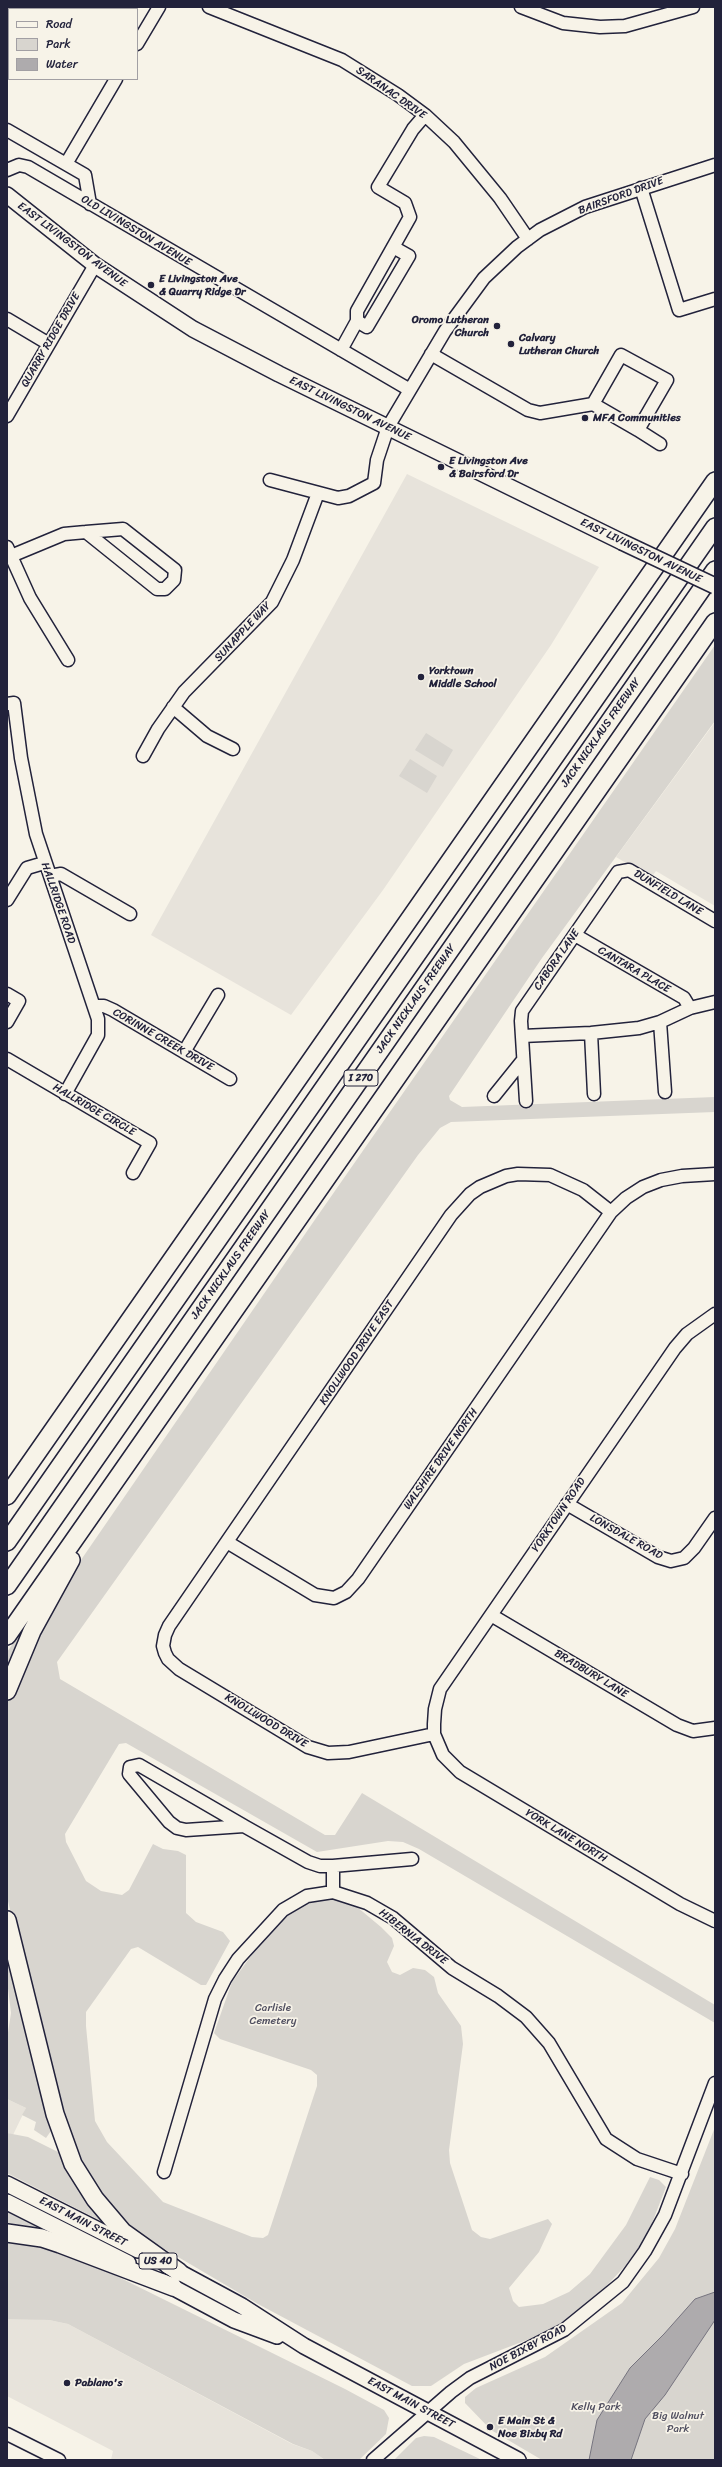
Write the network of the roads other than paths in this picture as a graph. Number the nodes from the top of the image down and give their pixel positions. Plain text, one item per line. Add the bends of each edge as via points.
1 (159, 7) edge
2 (209, 7) edge
3 (521, 7) edge
4 (693, 7) edge
5 (138, 42) edge
6 (115, 80) edge
7 (425, 115) junction
8 (7, 130) edge
9 (66, 164) junction
10 (715, 165) edge
11 (7, 170) edge
12 (641, 188) junction
13 (7, 195) edge
14 (90, 204) junction
15 (528, 239) junction
16 (393, 247) junction
17 (95, 265) junction
18 (715, 299) edge
19 (7, 319) edge
20 (357, 321) junction
21 (49, 344) junction
22 (341, 350) junction
23 (431, 354) junction
24 (410, 390) junction
25 (593, 404) junction
26 (7, 416) edge
27 (388, 427) junction
28 (638, 430) junction
29 (660, 444) dead end
30 (270, 480) dead end
31 (715, 481) edge
32 (318, 493) junction
33 (715, 527) edge
34 (86, 532) junction
35 (9, 552) edge
36 (715, 570) edge
37 (715, 586) edge
38 (715, 622) edge
39 (68, 660) dead end
40 (10, 703) edge
41 (173, 708) junction
42 (233, 749) dead end
43 (143, 756) dead end
44 (44, 863) junction
45 (621, 870) joint
46 (50, 876) junction
47 (7, 900) edge
48 (130, 914) dead end
49 (715, 921) edge
50 (575, 935) junction
51 (7, 994) edge
52 (218, 995) dead end
53 (715, 1002) edge
54 (94, 1006) junction
55 (690, 1008) junction
56 (7, 1022) edge
57 (660, 1022) junction
58 (591, 1033) junction
59 (522, 1036) junction
60 (184, 1052) junction
61 (7, 1059) edge
62 (523, 1060) junction
63 (230, 1079) dead end
64 (664, 1092) dead end
65 (65, 1094) junction
66 (594, 1094) dead end
67 (494, 1096) dead end
68 (526, 1101) dead end
69 (133, 1173) dead end
70 (715, 1174) edge
71 (611, 1212) junction
72 (715, 1314) edge
73 (38, 1452) junction
74 (7, 1480) edge
75 (108, 1491) junction
76 (7, 1496) edge
77 (567, 1504) junction
78 (715, 1518) edge
79 (7, 1542) edge
80 (227, 1542) junction
81 (7, 1586) edge
82 (491, 1615) junction
83 (7, 1636) edge
84 (163, 1646) joint
85 (7, 1691) edge
86 (715, 1728) edge
87 (434, 1734) junction
88 (244, 1826) junction
89 (412, 1859) dead end
90 (333, 1866) junction
91 (333, 1892) junction
92 (7, 1920) edge
93 (715, 1921) edge
94 (715, 2083) edge
95 (164, 2172) dead end
96 (682, 2174) junction
97 (7, 2184) edge
98 (7, 2202) edge
99 (7, 2233) edge
100 (176, 2280) junction
101 (428, 2411) junction
102 (7, 2434) edge
103 (59, 2460) edge
104 (373, 2460) edge
105 (518, 2460) edge

1 - 5 street
2 - 7 street, SARANAC DRIVE via 342,60
3 - 4 street via 563,23 600,28 626,26
6 - 9 street
7 - 15 street, SARANAC DRIVE via 454,142 500,198
7 - 16 street via 413,129 378,187 405,203 410,217
8 - 9 street
9 - 14 street via 85,175
10 - 12 street, BAIRSFORD DRIVE
11 - 14 street, OLD LIVINGSTON AVENUE via 19,165 28,167
12 - 15 street, BAIRSFORD DRIVE via 584,207
12 - 18 street via 679,310
13 - 17 main road, EAST LIVINGSTON AVENUE
14 - 22 street, OLD LIVINGSTON AVENUE
15 - 23 street, BAIRSFORD DRIVE via 484,278 455,316
16 - 20 street via 357,311
16 - 20 street via 409,256 367,327
17 - 21 street, QUARRY RIDGE DRIVE
17 - 27 main road, EAST LIVINGSTON AVENUE via 153,304 236,353
19 - 21 street
20 - 22 street
21 - 26 street, QUARRY RIDGE DRIVE
22 - 24 street, OLD LIVINGSTON AVENUE
23 - 24 street, BAIRSFORD DRIVE
23 - 25 street via 534,412
24 - 27 street, BAIRSFORD DRIVE
25 - 28 street
25 - 28 street via 621,355 667,380
27 - 32 street, BAIRSFORD DRIVE via 376,460 374,483 349,496 338,498
27 - 37 main road, EAST LIVINGSTON AVENUE, bridge
28 - 29 street
30 - 32 street
31 - 73 highway
32 - 41 street, SUNAPPLE WAY via 293,560 272,602 184,692
33 - 79 highway, I 270
34 - 34 street via 123,529 175,570 174,580 165,589 157,589
34 - 35 street via 64,534
35 - 39 street via 30,598
36 - 81 highway, JACK NICKLAUS FREEWAY / I 270
38 - 75 highway
40 - 44 street, HALLRIDGE ROAD via 27,794
41 - 42 street via 206,736
41 - 43 street, SUNAPPLE WAY
44 - 46 street, HALLRIDGE ROAD
44 - 47 street via 27,868
45 - 49 street, DUNFIELD LANE via 629,870
45 - 50 street, CABORA LANE
46 - 48 street via 61,874
46 - 54 street, HALLRIDGE ROAD
50 - 55 street, CANTARA PLACE via 684,998
50 - 59 street, CABORA LANE via 522,1011
51 - 56 street via 19,1001
52 - 60 street
53 - 55 street
54 - 60 street, CORINNE CREEK DRIVE via 104,1006 113,1010
54 - 65 street, HALLRIDGE ROAD via 98,1019 98,1035
55 - 57 street
57 - 58 street via 626,1030
57 - 64 street
58 - 59 street
58 - 66 street
59 - 62 street, CABORA LANE
60 - 63 street, CORINNE CREEK DRIVE
61 - 65 street, HALLRIDGE CIRCLE
62 - 67 street
62 - 68 street, CABORA LANE
65 - 69 street, HALLRIDGE CIRCLE via 150,1143
70 - 71 street, WALSHIRE DRIVE NORTH via 661,1180 643,1187
71 - 80 street, KNOLLWOOD DRIVE EAST via 583,1190 550,1175 506,1176 470,1194 451,1215
71 - 80 street, WALSHIRE DRIVE NORTH via 351,1588 334,1598 321,1597
72 - 77 street, YORKTOWN ROAD via 687,1334 675,1348
73 - 74 highway
73 - 76 highway
75 - 83 highway
75 - 85 highway via 32,1631
77 - 78 street, LONSDALE ROAD via 658,1558 671,1561 684,1558
77 - 82 street, YORKTOWN ROAD
80 - 84 street, KNOLLWOOD DRIVE EAST via 169,1626
82 - 86 street, BRADBURY LANE via 677,1725 693,1731
82 - 87 street, YORKTOWN ROAD via 440,1689 435,1708
84 - 87 street, KNOLLWOOD DRIVE via 168,1659 179,1669 308,1747 328,1753 349,1752
87 - 93 street, YORK LANE NORTH via 443,1755 460,1772 680,1904
88 - 88 street via 186,1830 177,1828 169,1822 128,1771 130,1767 139,1765
88 - 90 street via 308,1862 320,1866
89 - 90 street
90 - 91 street
91 - 95 street, HIBERNIA DRIVE via 307,1896 283,1910 238,1958 225,1978 216,1999
91 - 96 street, HIBERNIA DRIVE via 367,1903 393,1918 452,1968 498,1996 526,2017 548,2043 606,2139 637,2159
92 - 100 highway via 55,2114 73,2164 95,2199 123,2232
94 - 96 street, NOE BIXBY ROAD
96 - 101 street, NOE BIXBY ROAD via 654,2236 632,2270 611,2293 564,2330 470,2378
97 - 100 main road, EAST MAIN STREET / US 40
98 - 100 main road, EAST MAIN STREET / US 40
99 - 100 highway via 42,2238
100 - 101 main road, EAST MAIN STREET / US 40 via 242,2306 304,2346
101 - 104 street, NOE BIXBY ROAD
101 - 105 main road, EAST MAIN STREET / US 40
102 - 103 street

